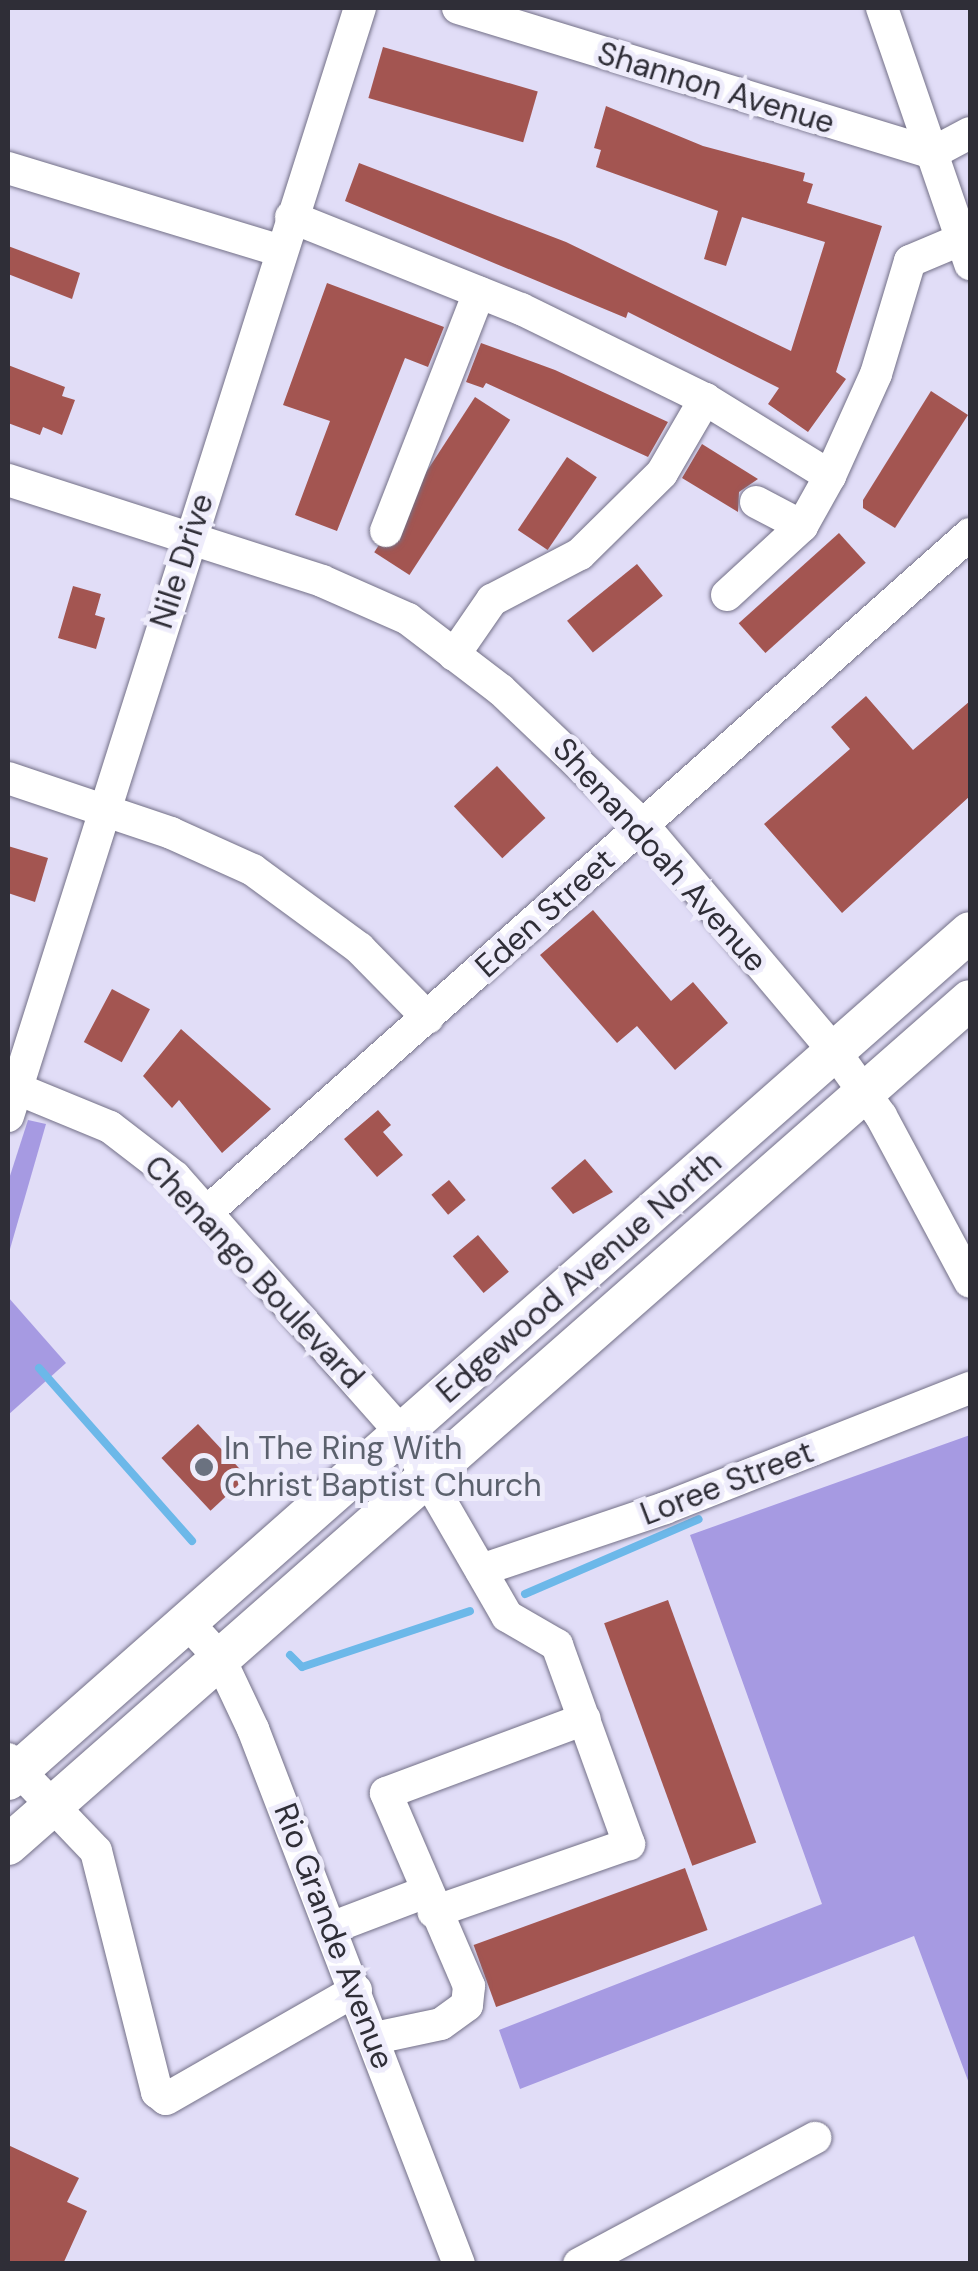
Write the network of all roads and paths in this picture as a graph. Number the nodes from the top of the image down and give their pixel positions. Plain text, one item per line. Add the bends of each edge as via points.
1 (360, 8) edge
2 (458, 8) edge
3 (882, 8) edge
4 (970, 132) edge
5 (932, 152) junction
6 (8, 168) edge
7 (291, 217) junction
8 (281, 251) junction
9 (966, 252) edge
10 (479, 292) junction
11 (705, 399) junction
12 (830, 476) junction
13 (8, 480) edge
14 (756, 502) dead end
15 (802, 526) junction
16 (386, 531) dead end
17 (970, 534) edge
18 (190, 537) junction
19 (726, 595) dead end
20 (454, 655) junction
21 (8, 778) edge
22 (102, 808) junction
23 (643, 825) junction
24 (970, 932) edge
25 (970, 1000) edge
26 (428, 1018) junction
27 (836, 1052) junction
28 (864, 1094) junction
29 (10, 1096) edge
30 (207, 1212) junction
31 (970, 1282) edge
32 (970, 1388) edge
33 (402, 1434) junction
34 (430, 1475) junction
35 (481, 1570) junction
36 (186, 1621) junction
37 (219, 1658) junction
38 (585, 1719) junction
39 (11, 1770) edge
40 (52, 1806) junction
41 (8, 1844) edge
42 (430, 1902) junction
43 (331, 1928) junction
44 (356, 1990) junction
45 (375, 2038) junction
46 (815, 2138) dead end
47 (460, 2264) edge
48 (579, 2264) edge

1 - 7 street, Nile Drive
2 - 5 street, Shannon Avenue
3 - 5 street
4 - 5 street
5 - 9 street
6 - 8 street
7 - 8 street, Nile Drive
7 - 10 street
8 - 18 street, Nile Drive
9 - 12 street via 910,261 876,374
10 - 11 street
10 - 16 street
11 - 12 street
11 - 20 street via 662,473 580,554 492,600
12 - 15 street
13 - 18 street, Shenandoah Avenue
14 - 15 street
15 - 19 street
17 - 23 street, Eden Street
18 - 20 street, Shenandoah Avenue via 340,588 408,619
18 - 22 street, Nile Drive
20 - 23 street, Shenandoah Avenue via 570,751
21 - 22 street
22 - 26 street via 252,870 307,904
22 - 29 street, Nile Drive
23 - 26 street, Eden Street
23 - 27 street, Shenandoah Avenue
24 - 27 main road, Edgewood Avenue North
25 - 28 main road, Edgewood Avenue North
26 - 30 street, Eden Street
27 - 28 street, Shenandoah Avenue
27 - 33 main road, Edgewood Avenue North
28 - 31 street, Shenandoah Avenue
28 - 34 main road, Edgewood Avenue North
29 - 30 street, Chenango Boulevard via 110,1127 175,1177
30 - 33 street, Chenango Boulevard
32 - 35 street, Loree Street via 665,1508
33 - 34 street, Chenango Boulevard
33 - 36 main road, Edgewood Avenue North
34 - 35 street, Chenango Boulevard
34 - 37 main road, Edgewood Avenue North
35 - 38 street, Chenango Boulevard via 507,1616 557,1644
36 - 37 street, Rio Grande Avenue
36 - 39 main road, Edgewood Avenue North
37 - 40 main road, Edgewood Avenue North
37 - 43 street, Rio Grande Avenue
38 - 42 street via 386,1793
38 - 42 street, Chenango Boulevard via 629,1844
39 - 40 street
40 - 41 main road, Edgewood Avenue North
40 - 44 street via 96,1851 157,2092 166,2098
42 - 43 street
42 - 45 street via 469,1986 466,2006 441,2024
43 - 44 street, Rio Grande Avenue
44 - 45 street, Rio Grande Avenue
45 - 47 street, Rio Grande Avenue
46 - 48 street

